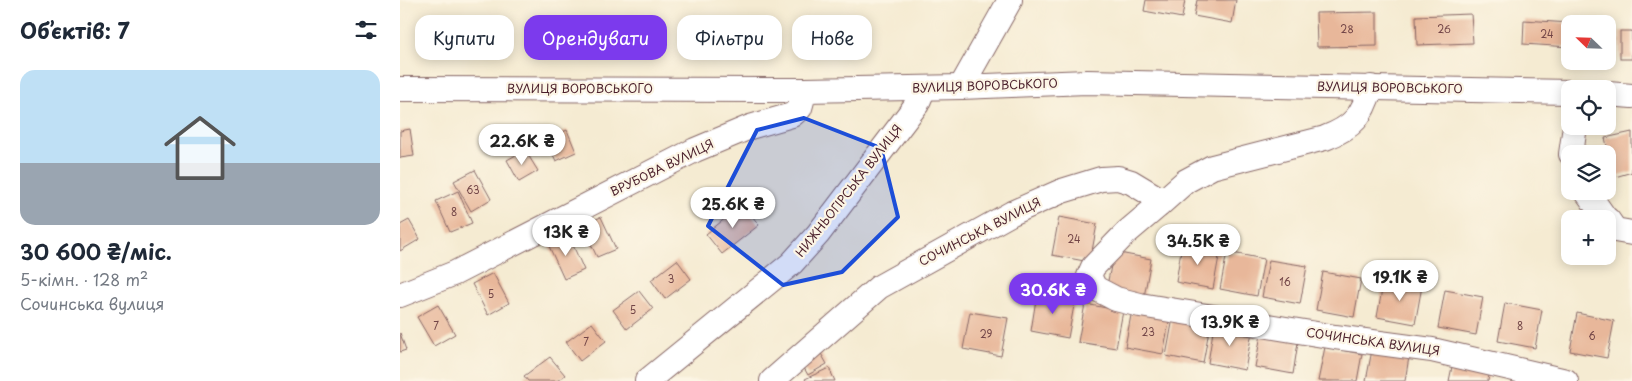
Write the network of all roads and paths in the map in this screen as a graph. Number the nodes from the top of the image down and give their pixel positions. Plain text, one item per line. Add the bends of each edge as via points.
1 (1010, 0) edge
2 (400, 88) edge
3 (924, 88) junction
4 (961, 88) junction
5 (1371, 88) junction
6 (805, 90) junction
7 (1561, 92) edge
8 (1616, 95) edge
9 (1632, 96) edge
10 (1159, 205) junction
11 (1616, 230) edge
12 (1632, 233) edge
13 (400, 295) edge
14 (647, 381) edge
15 (772, 381) edge
16 (1566, 381) edge

1 - 4 street
2 - 6 street, ВУЛИЦЯ ВОРОВСЬКОГО
3 - 4 street, ВУЛИЦЯ ВОРОВСЬКОГО
3 - 6 street, ВУЛИЦЯ ВОРОВСЬКОГО
3 - 14 street, НИЖНЬОГІРСЬКА ВУЛИЦЯ via 917,104 818,234 792,263
4 - 5 street, ВУЛИЦЯ ВОРОВСЬКОГО via 1087,82
5 - 7 street, ВУЛИЦЯ ВОРОВСЬКОГО
5 - 10 street via 1356,121 1342,132 1212,167 1186,181
6 - 13 street, ВРУБОВА ВУЛИЦЯ via 800,108 792,115 750,127 695,150 455,273
8 - 9 street
10 - 15 street, СОЧИНСЬКА ВУЛИЦЯ via 1156,197 1118,178 1102,179 1062,191 1012,213 879,287
10 - 16 street, СОЧИНСЬКА ВУЛИЦЯ via 1126,232 1092,267 1089,276 1095,288 1116,299 1140,305 1432,350
11 - 12 street

